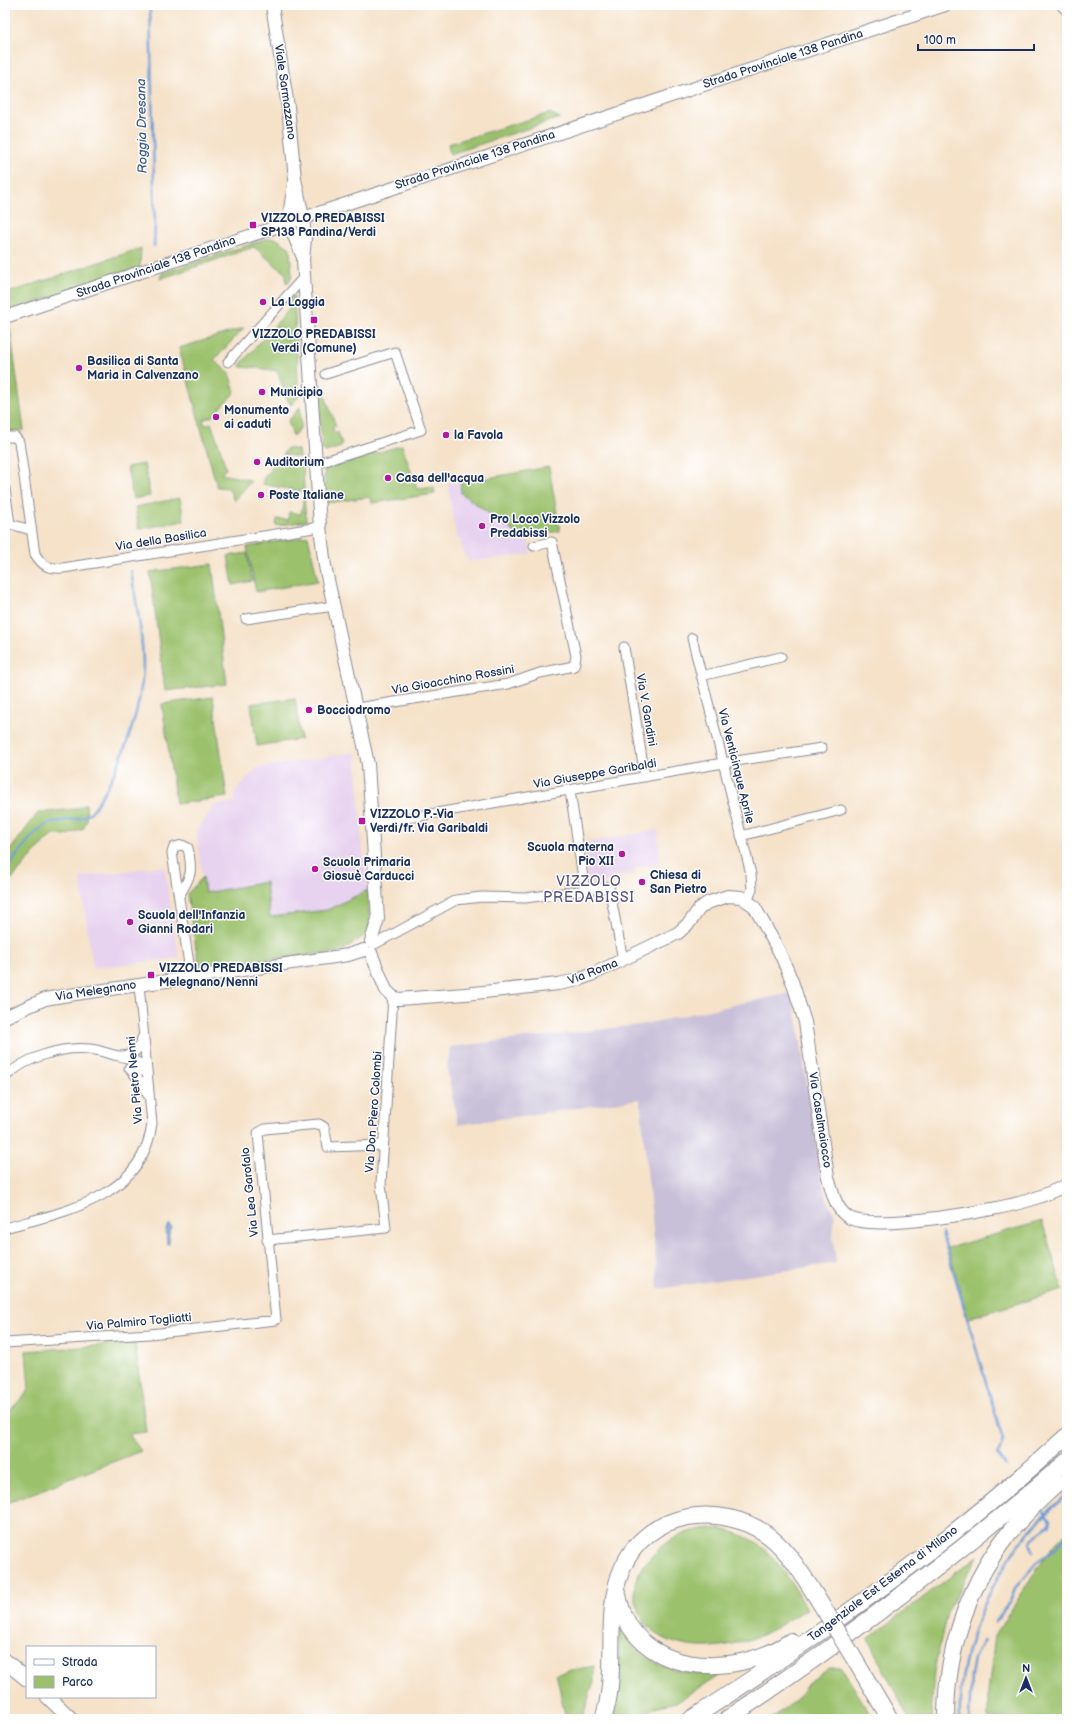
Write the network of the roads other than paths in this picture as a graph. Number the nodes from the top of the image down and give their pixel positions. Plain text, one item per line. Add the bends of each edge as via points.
1 (272, 5) edge
2 (946, 5) edge
3 (1063, 5) edge
4 (1067, 9) edge
5 (295, 179) junction
6 (303, 217) junction
7 (288, 222) junction
8 (303, 260) junction
9 (304, 277) junction
10 (5, 317) edge
11 (228, 362) dead end
12 (326, 374) dead end
13 (5, 437) edge
14 (316, 464) junction
15 (5, 489) edge
16 (320, 527) junction
17 (31, 530) junction
18 (534, 546) dead end
19 (334, 606) junction
20 (246, 619) dead end
21 (692, 638) dead end
22 (624, 647) dead end
23 (781, 657) dead end
24 (701, 676) junction
25 (356, 708) junction
26 (822, 748) dead end
27 (723, 763) junction
28 (645, 777) junction
29 (570, 791) junction
30 (841, 810) dead end
31 (373, 824) junction
32 (741, 836) junction
33 (585, 891) junction
34 (180, 896) junction
35 (748, 900) junction
36 (370, 947) junction
37 (623, 960) junction
38 (191, 977) junction
39 (139, 985) junction
40 (393, 997) junction
41 (5, 1017) edge
42 (143, 1034) junction
43 (108, 1054) junction
44 (120, 1056) junction
45 (129, 1068) junction
46 (147, 1070) junction
47 (5, 1076) edge
48 (150, 1100) junction
49 (383, 1145) junction
50 (1067, 1185) edge
51 (5, 1228) edge
52 (267, 1240) junction
53 (276, 1320) joint
54 (5, 1343) edge
55 (1067, 1436) edge
56 (1067, 1461) edge
57 (1067, 1473) edge
58 (912, 1564) junction
59 (617, 1590) junction
60 (5, 1661) edge
61 (26, 1678) edge
62 (49, 1698) edge
63 (72, 1719) edge
64 (603, 1719) edge
65 (691, 1719) edge
66 (727, 1719) edge
67 (890, 1719) edge
68 (946, 1719) edge

1 - 5 street, Viale Sarmazzano via 288,107
2 - 6 street, Strada Provinciale 138 Pandina
3 - 4 street
5 - 6 street
5 - 7 street
6 - 7 street, Strada Provinciale 138 Pandina
6 - 8 street
7 - 8 street
7 - 10 street, Strada Provinciale 138 Pandina
8 - 9 street
9 - 11 street
9 - 14 street
12 - 14 street via 395,352 421,430
13 - 17 street, Via della Basilica via 15,437 19,442
14 - 16 street
15 - 17 street via 10,524
16 - 17 street, Via della Basilica via 52,569 40,563 35,554
16 - 19 street
18 - 25 street, Via Gioacchino Rossini via 552,542 576,656 574,666 540,673 508,684
19 - 20 street
19 - 25 street
21 - 24 street, Via Venticinque Aprile
22 - 28 street, Via V. Gandini
23 - 24 street
24 - 27 street, Via Venticinque Aprile
25 - 31 street via 368,764
26 - 27 street, Via Giuseppe Garibaldi
27 - 28 street, Via Giuseppe Garibaldi
27 - 32 street, Via Venticinque Aprile
28 - 29 street, Via Giuseppe Garibaldi
29 - 31 street, Via Giuseppe Garibaldi
29 - 33 street
30 - 32 street
31 - 36 street via 378,919
32 - 35 street, Via Venticinque Aprile via 752,879
33 - 36 street via 524,898 482,897 456,900
33 - 37 street via 609,887
34 - 34 street via 191,871 188,848 182,845 174,847 172,853
34 - 38 street
35 - 37 street, Via Roma via 741,896 728,896 707,903 678,934
35 - 50 street, Via Casalmaiocco via 754,906 785,962 805,1022 828,1177 834,1198 845,1215 853,1220 868,1222 977,1213 1034,1199
36 - 38 street, Via Melegnano via 348,955
36 - 40 street via 385,988
37 - 40 street, Via Roma via 591,976 562,984 404,1000
38 - 39 street, Via Melegnano
39 - 41 street, Via Melegnano via 50,998
39 - 42 street, Via Pietro Nenni
40 - 49 street, Via Don Piero Colombi
42 - 44 street via 137,1050 131,1055
42 - 46 street, Via Pietro Nenni
43 - 44 street
43 - 45 street
43 - 47 street via 92,1049 60,1051 27,1062
44 - 46 street via 140,1064
45 - 46 street
45 - 48 street
46 - 48 street, Via Pietro Nenni
48 - 51 street, Via Pietro Nenni via 152,1124 148,1142 123,1180 106,1194 85,1204
49 - 52 street, Via Don Piero Colombi via 381,1184 386,1228
49 - 52 street, Via Lea Garofalo via 328,1147 324,1127 318,1124 261,1130 257,1137
52 - 53 street, Via Lea Garofalo
53 - 54 street, Via Palmiro Togliatti via 150,1334
55 - 58 highway, Tangenziale Est Esterna di Milano via 969,1520
56 - 66 highway, Tangenziale Est Esterna di Milano via 975,1539 868,1622
57 - 68 highway via 1006,1537 979,1580 959,1627 952,1652
58 - 59 highway via 848,1602 782,1647 766,1655 731,1665 703,1666 681,1662 649,1647 630,1627 619,1602
58 - 65 highway, Tangenziale Est Esterna di Milano via 790,1654
59 - 64 highway via 611,1634 610,1682
59 - 67 highway, bridge via 622,1568 630,1555 650,1533 665,1524 697,1515 729,1517 746,1522 770,1537 795,1564
60 - 61 main road
62 - 63 main road

